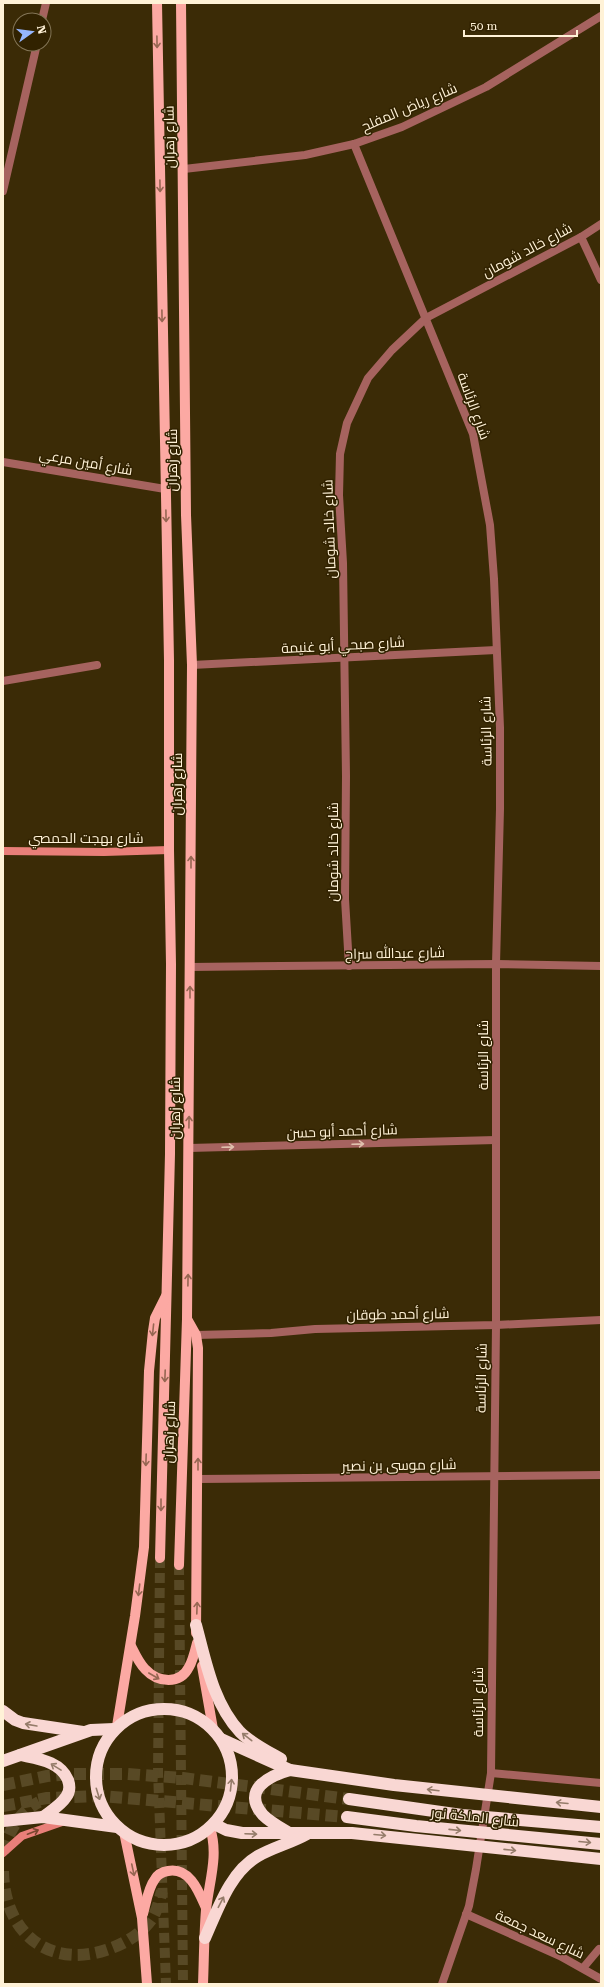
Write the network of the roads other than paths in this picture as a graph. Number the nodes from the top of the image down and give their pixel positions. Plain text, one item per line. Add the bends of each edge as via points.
1 (157, 3) edge
2 (181, 3) edge
3 (601, 16) edge
4 (35, 52) edge
5 (354, 144) junction
6 (184, 169) junction
7 (3, 191) edge
8 (601, 224) edge
9 (581, 237) junction
10 (601, 280) edge
11 (426, 318) junction
12 (3, 462) edge
13 (165, 489) junction
14 (496, 650) junction
15 (345, 658) junction
16 (97, 665) dead end
17 (192, 665) junction
18 (3, 681) edge
19 (3, 850) edge
20 (169, 850) junction
21 (496, 964) junction
22 (349, 966) junction
23 (601, 966) edge
24 (190, 967) junction
25 (496, 1140) junction
26 (189, 1148) junction
27 (167, 1295) junction
28 (187, 1319) junction
29 (601, 1320) edge
30 (496, 1325) junction
31 (196, 1335) junction
32 (601, 1475) edge
33 (493, 1476) junction
34 (198, 1480) junction
35 (160, 1558) tunnel mouth
36 (179, 1566) tunnel mouth
37 (196, 1625) junction
38 (197, 1643) junction
39 (131, 1646) junction
40 (3, 1711) edge
41 (115, 1728) junction
42 (213, 1729) junction
43 (84, 1732) junction
44 (221, 1739) junction
45 (19, 1755) junction
46 (3, 1761) edge
47 (290, 1770) junction
48 (490, 1773) junction
49 (319, 1774) junction
50 (601, 1783) edge
51 (349, 1799) tunnel mouth
52 (601, 1807) edge
53 (43, 1817) junction
54 (347, 1817) tunnel mouth
55 (3, 1820) edge
56 (68, 1820) junction
57 (212, 1826) junction
58 (601, 1827) edge
59 (120, 1830) junction
60 (312, 1832) junction
61 (289, 1833) junction
62 (601, 1844) edge
63 (3, 1853) edge
64 (601, 1859) edge
65 (206, 1908) junction
66 (466, 1914) junction
67 (142, 1918) junction
68 (205, 1938) junction
69 (599, 1949) dead end
70 (583, 1968) junction
71 (601, 1979) edge
72 (147, 1984) edge
73 (203, 1984) edge
74 (442, 1984) edge

1 -> 13 main road, شارع زهران
2 - 6 main road, شارع زهران
3 - 5 street, شارع رياض المفلح via 486,87 402,127
4 - 7 street
5 - 6 street, شارع رياض المفلح via 305,156
5 - 11 street, شارع الرئاسة
6 - 17 main road, شارع زهران via 186,515
8 - 9 street, شارع خالد شومان
9 - 10 street
9 - 11 street, شارع خالد شومان
11 - 14 street, شارع الرئاسة via 473,434 490,525
11 - 15 street, شارع خالد شومان via 392,350 368,378 347,424 340,454 339,495
12 - 13 street, شارع أمين مرعي
13 -> 20 main road, شارع زهران via 169,660
14 - 15 street, شارع صبحي أبو غنيمة
14 - 21 street, شارع الرئاسة via 500,728 500,809
15 - 17 street, شارع صبحي أبو غنيمة
15 - 22 street, شارع خالد شومان via 345,899
16 - 18 street
24 -> 17 main road, شارع زهران
19 - 20 street, شارع بهجت الحمصي
20 - 27 main road, شارع زهران via 171,964
21 - 22 street, شارع عبدالله سراج
21 - 23 street, شارع عبدالله سراج
21 - 25 street, شارع الرئاسة
22 - 24 street, شارع عبدالله سراج
26 -> 24 main road, شارع زهران
26 -> 25 street, شارع أحمد أبو حسن
25 - 30 street, شارع الرئاسة
28 -> 26 main road, شارع زهران
27 -> 35 main road, شارع زهران
27 -> 39 main road via 155,1318 153,1331 149,1372 144,1547
28 - 31 main road
28 - 36 main road, شارع زهران
29 - 30 street, شارع أحمد طوقان
30 - 31 street, شارع أحمد طوقان via 314,1329
30 - 33 street, شارع الرئاسة
34 -> 31 main road
32 - 33 street, شارع موسى بن نصير
33 - 34 street, شارع موسى بن نصير
33 - 48 street, شارع الرئاسة
37 -> 34 main road
37 - 38 main road
49 -> 37 highway via 285,1761 240,1732 224,1711 216,1693
39 -> 38 main road via 145,1669 157,1678 170,1680 178,1678 189,1668
38 - 42 main road
39 - 41 main road
43 -> 40 highway via 23,1724
41 - 42 highway via 135,1714 155,1708 176,1709 196,1716
41 - 43 highway
41 -> 59 highway via 102,1747 96,1768 96,1790 104,1810
42 - 44 highway
43 - 45 highway
44 - 47 highway
57 -> 44 highway via 224,1809 231,1792 229,1756
45 - 46 highway
53 -> 45 highway via 67,1796 69,1782 66,1775 55,1765
47 - 49 highway
47 - 61 highway via 268,1777 261,1783 256,1798 258,1808 264,1816
48 - 50 street
48 - 66 street, شارع الرئاسة via 476,1869
52 -> 49 highway
51 - 58 highway, شارع الملكة نور via 462,1816
53 - 55 highway
53 - 56 highway
54 -> 62 highway, شارع الملكة نور
56 - 59 highway
63 -> 56 street via 22,1836
57 - 59 highway via 190,1840 168,1845 144,1843
57 -> 61 highway via 242,1833
57 - 65 main road via 214,1845
59 -> 67 main road
60 - 61 highway
60 -> 64 highway via 391,1836
68 -> 60 highway via 223,1898 244,1866 268,1850
65 - 67 main road via 195,1885 182,1872 162,1872 154,1880
65 - 68 main road
66 - 70 street, شارع سعد جمعة
66 - 74 street, شارع الرئاسة
67 - 72 main road
68 - 73 main road
69 - 70 street
70 - 71 street, شارع سعد جمعة

